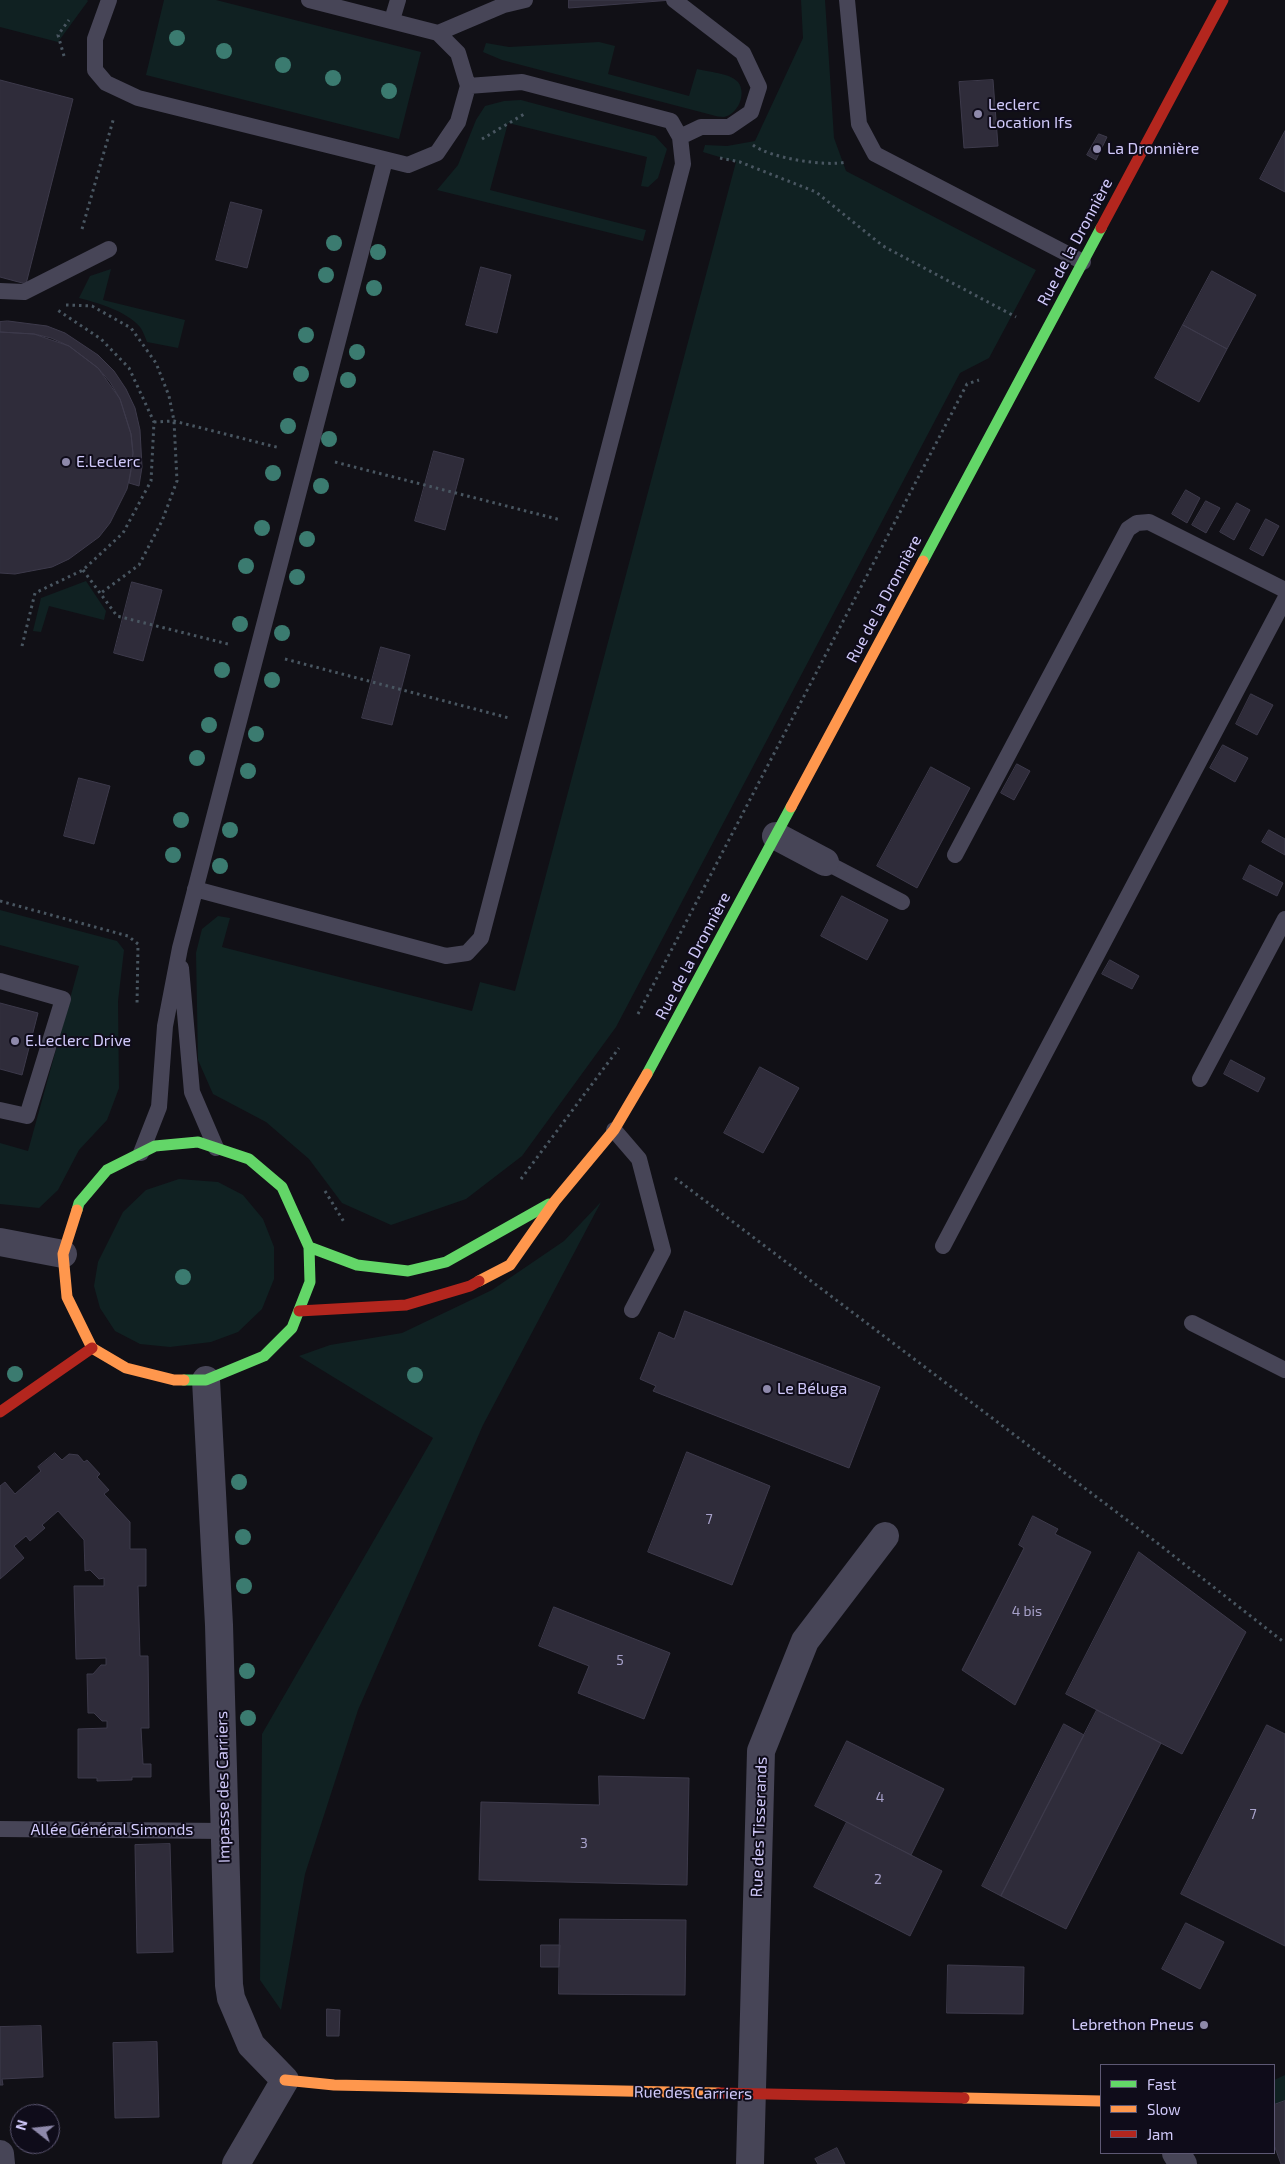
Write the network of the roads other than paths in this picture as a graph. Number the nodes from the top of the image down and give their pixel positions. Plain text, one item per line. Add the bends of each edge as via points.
1 (109, 0) edge
2 (309, 0) edge
3 (398, 0) edge
4 (525, 0) edge
5 (674, 0) edge
6 (847, 0) edge
7 (1223, 0) edge
8 (392, 20) junction
9 (438, 34) junction
10 (468, 86) junction
11 (681, 144) junction
12 (385, 160) junction
13 (108, 249) dead end
14 (1083, 262) junction
15 (0, 291) edge
16 (1285, 590) edge
17 (1285, 599) edge
18 (776, 836) junction
19 (955, 855) dead end
20 (824, 862) joint
21 (195, 889) junction
22 (902, 902) dead end
23 (1285, 919) edge
24 (180, 948) junction
25 (0, 981) edge
26 (1200, 1079) dead end
27 (0, 1110) edge
28 (614, 1130) junction
29 (216, 1148) junction
30 (141, 1153) junction
31 (555, 1201) junction
32 (0, 1242) edge
33 (943, 1246) dead end
34 (309, 1247) junction
35 (63, 1254) junction
36 (632, 1310) dead end
37 (299, 1311) junction
38 (1192, 1323) dead end
39 (92, 1348) junction
40 (1285, 1370) edge
41 (206, 1380) junction
42 (0, 1412) edge
43 (885, 1536) dead end
44 (0, 1829) edge
45 (224, 1831) junction
46 (285, 2080) junction
47 (751, 2094) junction
48 (1100, 2102) edge
49 (0, 2154) edge
50 (1, 2164) edge
51 (236, 2164) edge
52 (750, 2164) edge

1 - 12 lane via 95,39 95,70 106,83 138,98
2 - 8 lane
3 - 8 lane
4 - 9 lane via 504,5
5 - 11 lane via 743,53 759,87 751,112 729,127 700,127
6 - 14 lane via 859,124 875,154
7 - 14 street, Rue de la Dronnière
8 - 9 lane
9 - 10 lane via 458,53
10 - 11 lane via 522,82 671,122
10 - 12 lane via 458,122 437,153 408,165
11 - 21 lane via 683,164 481,938 467,954 446,956
12 - 21 lane
13 - 15 lane via 24,292
14 - 18 street, Rue de la Dronnière
16 - 19 lane via 1149,522 1137,523 1128,529
17 - 33 lane
18 - 20 street
18 - 28 street, Rue de la Dronnière via 668,1038
20 - 22 lane
21 - 24 lane
23 - 26 lane
24 - 29 lane via 192,1092
24 - 30 lane via 165,1026 159,1107
25 - 27 lane via 63,999 27,1116
28 - 31 street, Rue de la Dronnière
28 - 36 lane via 639,1159 663,1251
29 - 30 street via 198,1142 155,1146
29 - 34 street via 249,1159 282,1187
30 - 35 street via 107,1170 79,1203
31 - 34 street, Rue de la Dronnière via 446,1262 408,1271 357,1265
31 - 37 street, Rue de la Dronnière via 510,1265 470,1286 406,1304
32 - 35 street
34 - 37 street via 310,1282
35 - 39 street via 67,1297
37 - 41 street via 292,1328 264,1356
38 - 40 lane
39 - 41 street via 126,1368 174,1380
39 - 42 street
41 - 45 street, Impasse des Carriers via 220,1625
43 - 47 street, Rue des Tisserands via 805,1641 761,1751
44 - 45 lane, Allée Général Simonds
45 - 46 street, Impasse des Carriers via 231,1998 251,2045
46 - 47 street, Rue des Carriers via 334,2085
46 - 51 street
47 - 48 street, Rue des Carriers
47 - 52 street, Rue des Tisserands
49 - 50 street

